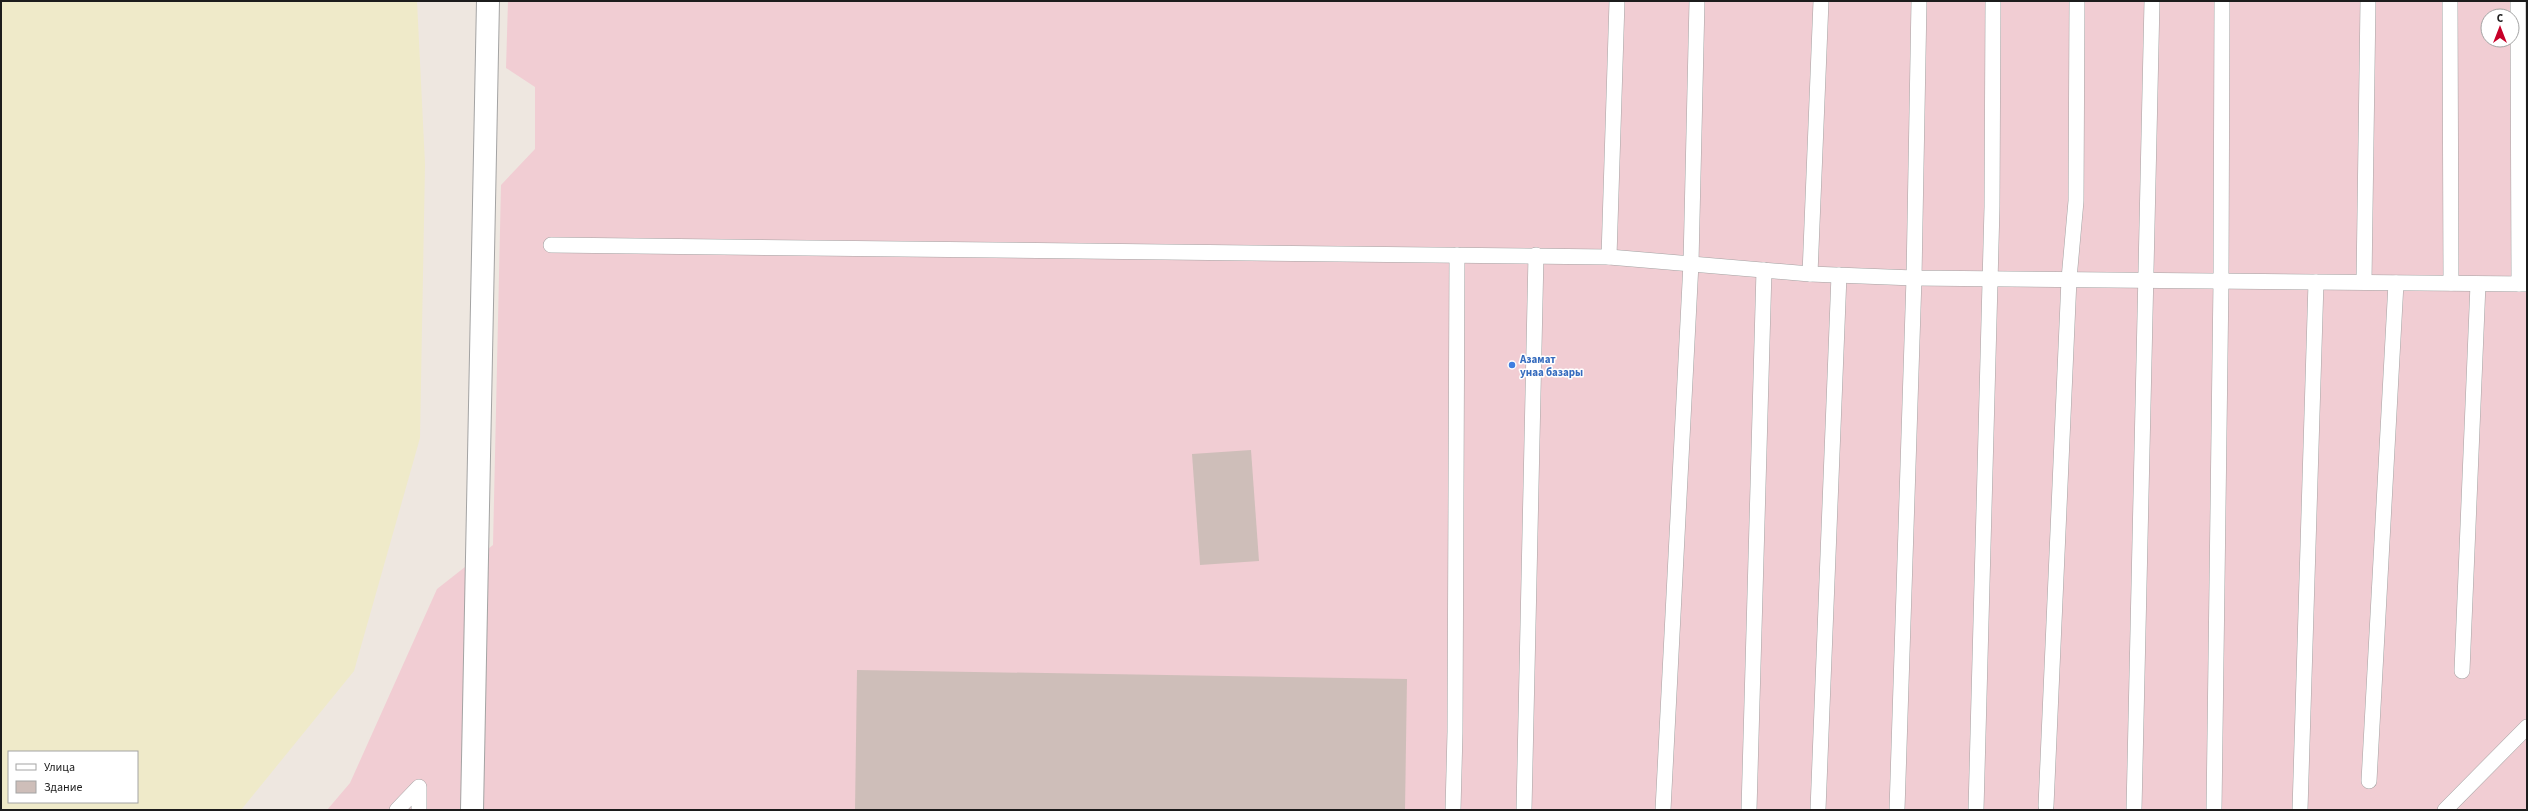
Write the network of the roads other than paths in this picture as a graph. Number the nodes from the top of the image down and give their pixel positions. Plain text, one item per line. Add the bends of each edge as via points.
1 (488, 1) edge
2 (1617, 1) edge
3 (1697, 1) edge
4 (1821, 1) edge
5 (1919, 1) edge
6 (1993, 1) edge
7 (2077, 1) edge
8 (2152, 1) edge
9 (2222, 1) edge
10 (2368, 1) edge
11 (2450, 1) edge
12 (2518, 1) edge
13 (551, 245) dead end
14 (1457, 255) junction
15 (1536, 255) junction
16 (1609, 257) junction
17 (1690, 263) junction
18 (1764, 270) junction
19 (1810, 274) junction
20 (1839, 275) junction
21 (1914, 278) junction
22 (1988, 278) junction
23 (2069, 280) junction
24 (2147, 280) junction
25 (2221, 281) junction
26 (2316, 282) junction
27 (2364, 282) junction
28 (2396, 283) junction
29 (2451, 283) junction
30 (2478, 284) junction
31 (2523, 284) edge
32 (2462, 671) dead end
33 (2527, 727) edge
34 (2369, 781) dead end
35 (2046, 806) dead end
36 (397, 810) edge
37 (419, 810) edge
38 (472, 810) edge
39 (1452, 810) edge
40 (1524, 810) edge
41 (1663, 810) edge
42 (1749, 810) edge
43 (1818, 810) edge
44 (1897, 810) edge
45 (1976, 810) edge
46 (2134, 810) edge
47 (2214, 810) edge
48 (2300, 810) edge
49 (2445, 810) edge

1 - 38 street
2 - 16 lane
3 - 17 lane
4 - 19 lane
5 - 21 lane
6 - 22 lane via 1992,207
7 - 23 lane via 2076,201
8 - 24 lane
9 - 25 lane
10 - 27 lane
11 - 29 lane
12 - 31 lane
13 - 14 lane
14 - 15 lane
14 - 39 lane via 1456,732
15 - 16 lane
15 - 40 lane
16 - 17 lane
17 - 18 lane
17 - 41 lane
18 - 19 lane
18 - 42 lane
19 - 20 lane
20 - 21 lane
20 - 43 lane
21 - 22 lane
21 - 44 lane
22 - 23 lane
22 - 45 lane
23 - 24 lane
23 - 35 lane
24 - 25 lane
24 - 46 lane
25 - 26 lane
25 - 47 lane
26 - 27 lane
26 - 48 lane
27 - 28 lane
28 - 29 lane
28 - 34 lane
29 - 30 lane
30 - 31 lane
30 - 32 lane
33 - 49 lane
36 - 37 lane via 419,787

